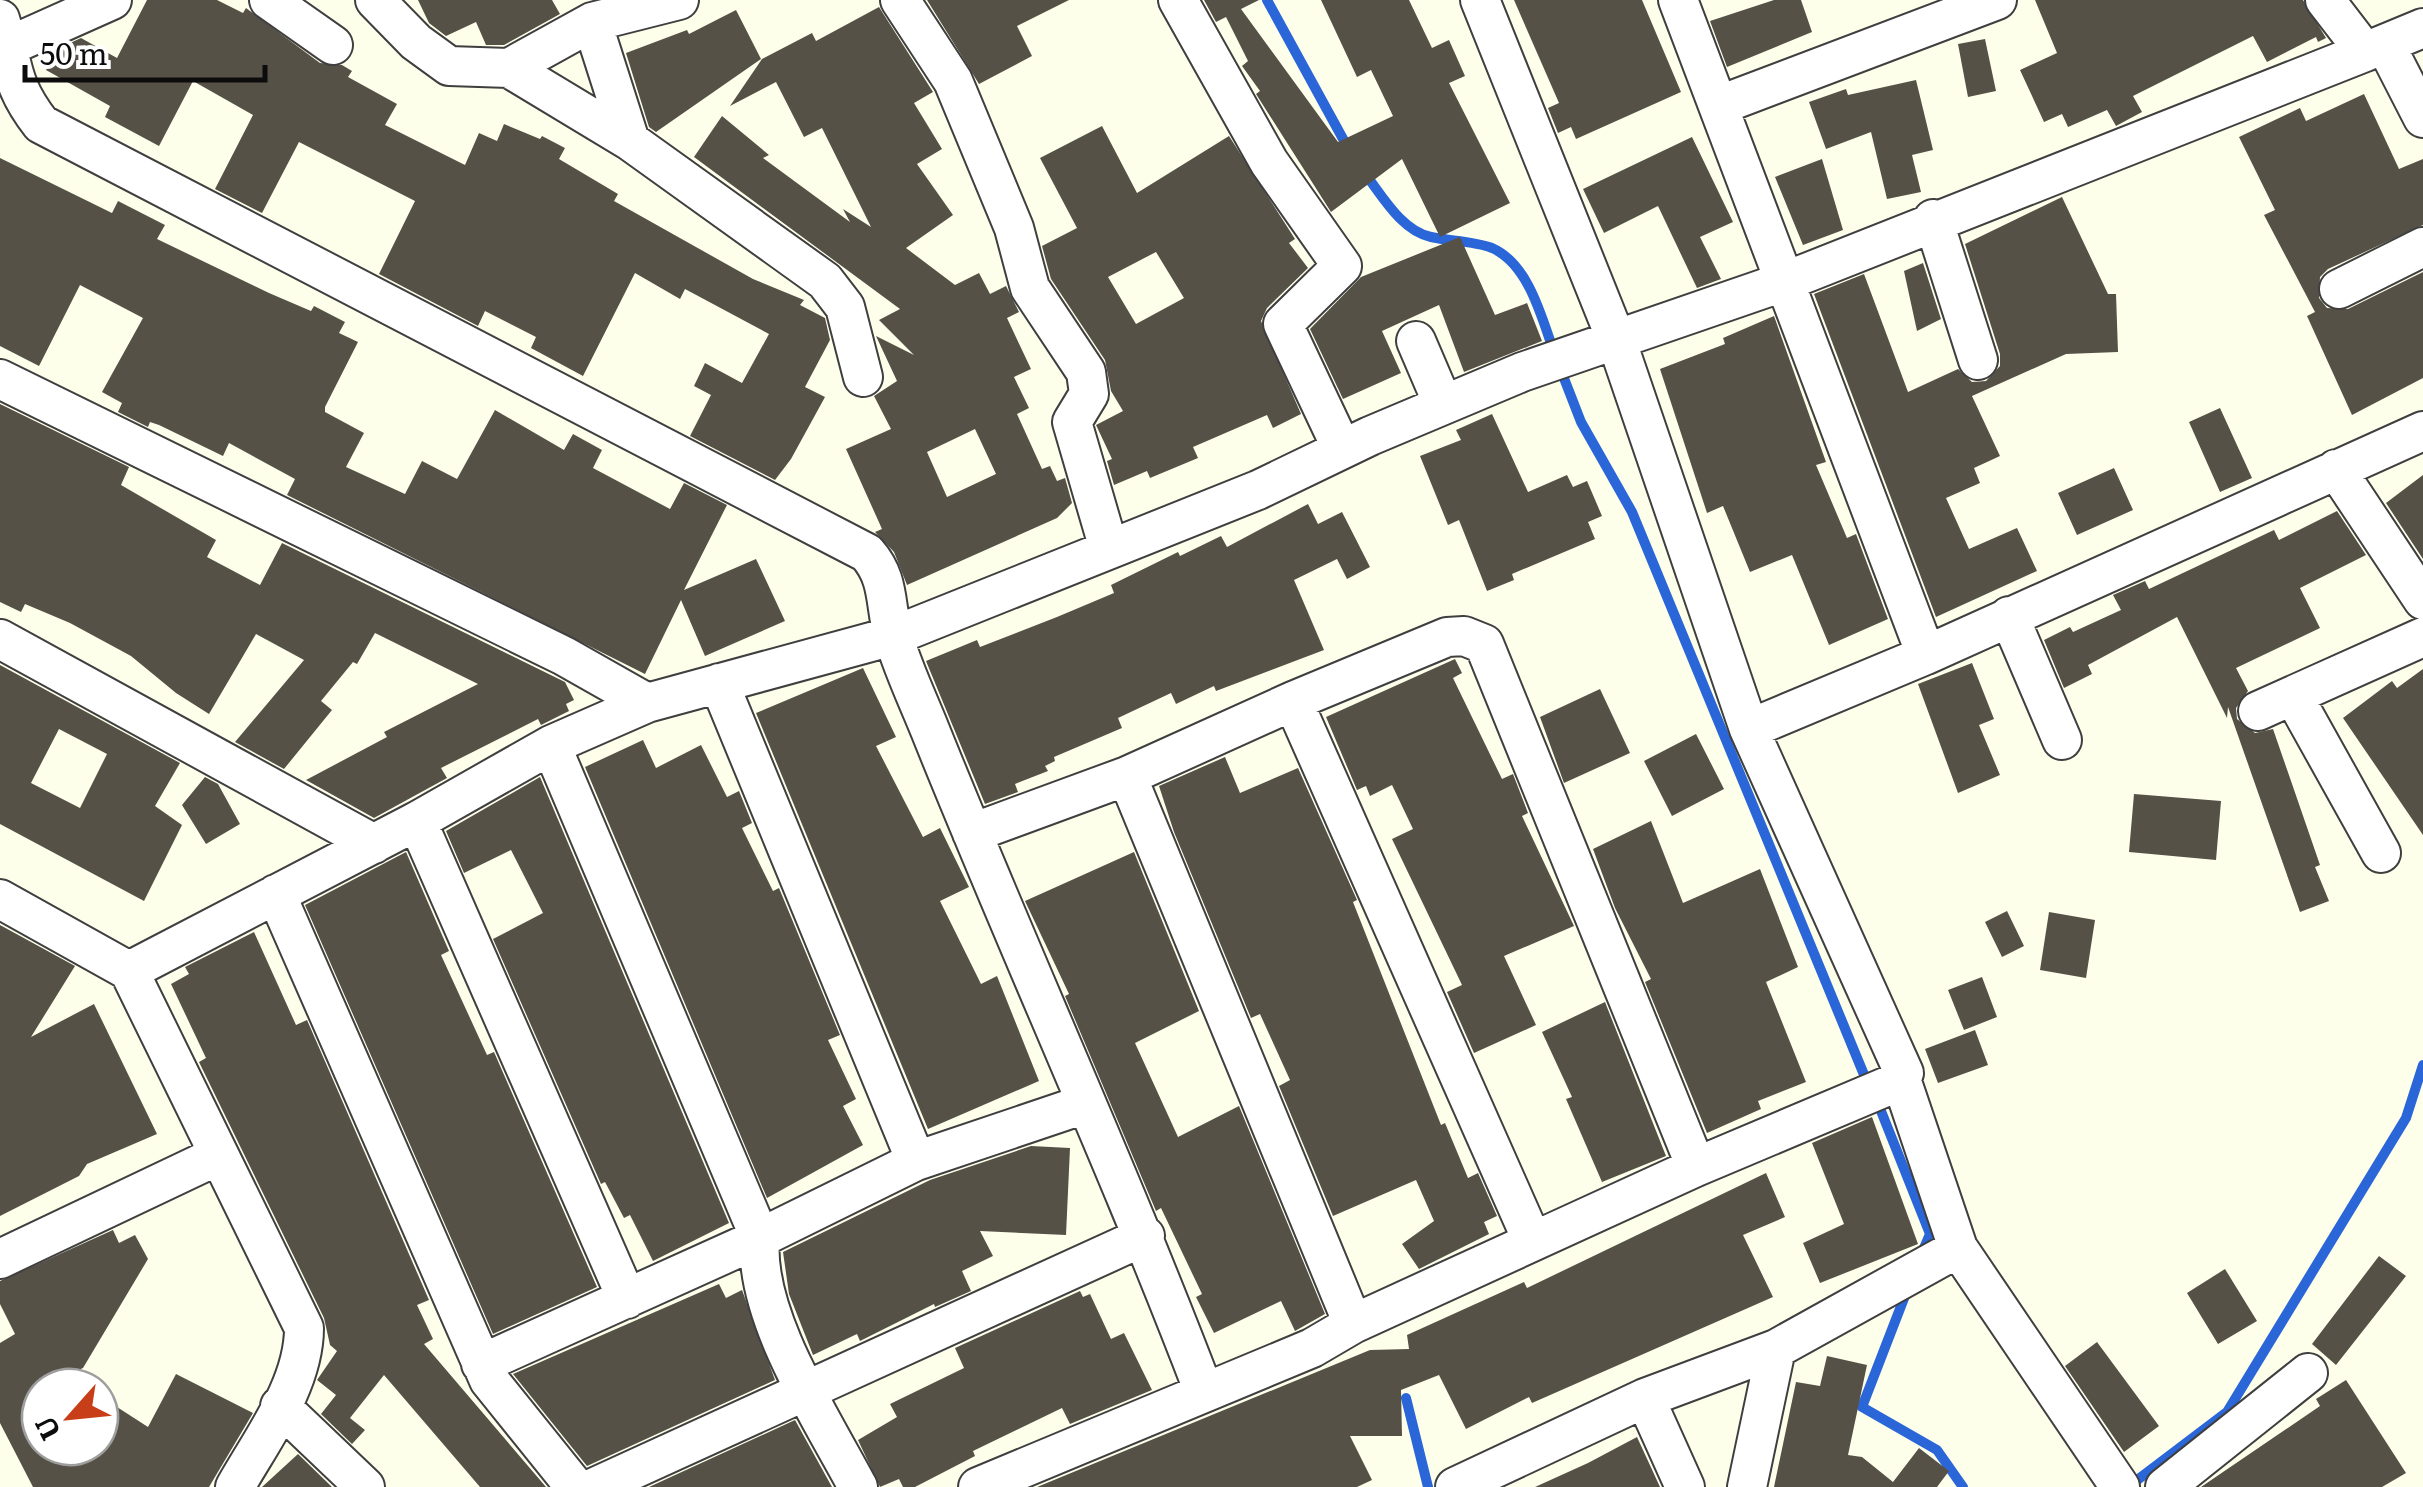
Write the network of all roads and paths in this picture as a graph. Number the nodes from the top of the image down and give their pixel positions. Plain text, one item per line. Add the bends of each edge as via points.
1 (112, 0) edge
2 (269, 0) edge
3 (375, 0) edge
4 (680, 0) edge
5 (900, 0) edge
6 (1178, 0) edge
7 (1480, 0) edge
8 (1678, 0) edge
9 (1997, 0) edge
10 (2325, 0) edge
11 (592, 22) junction
12 (2423, 28) edge
13 (3, 39) edge
14 (333, 45) dead end
15 (2375, 48) junction
16 (509, 68) junction
17 (1720, 105) junction
18 (2423, 118) edge
19 (630, 142) junction
20 (1934, 220) junction
21 (2423, 247) edge
22 (1786, 281) junction
23 (2338, 289) dead end
24 (1616, 339) junction
25 (1416, 341) dead end
26 (1978, 360) dead end
27 (863, 378) dead end
28 (0, 379) edge
29 (1443, 404) junction
30 (2423, 431) edge
31 (1342, 450) junction
32 (2336, 469) junction
33 (1109, 549) junction
34 (2423, 600) edge
35 (2009, 616) junction
36 (893, 636) junction
37 (2423, 638) edge
38 (0, 640) edge
39 (1926, 655) junction
40 (719, 683) junction
41 (2294, 697) junction
42 (1293, 701) junction
43 (647, 702) junction
44 (2258, 711) dead end
45 (1748, 729) junction
46 (2062, 740) dead end
47 (551, 745) junction
48 (1127, 776) junction
49 (417, 822) junction
50 (972, 833) junction
51 (374, 844) junction
52 (2381, 853) dead end
53 (276, 894) junction
54 (0, 899) edge
55 (129, 971) junction
56 (1900, 1079) junction
57 (1086, 1104) junction
58 (217, 1156) junction
59 (916, 1162) junction
60 (1696, 1167) junction
61 (1145, 1236) junction
62 (760, 1238) junction
63 (1532, 1240) junction
64 (0, 1259) edge
65 (1930, 1264) junction
66 (627, 1299) junction
67 (1352, 1324) junction
68 (1776, 1348) junction
69 (482, 1364) junction
70 (2308, 1373) dead end
71 (806, 1389) junction
72 (1204, 1392) junction
73 (1646, 1398) junction
74 (280, 1406) junction
75 (2118, 1484) edge
76 (235, 1487) edge
77 (365, 1487) edge
78 (575, 1487) edge
79 (595, 1487) edge
80 (858, 1487) edge
81 (978, 1487) edge
82 (1456, 1487) edge
83 (1685, 1487) edge
84 (1748, 1487) edge
85 (2165, 1487) edge

1 - 13 street
2 - 14 street
3 - 16 street via 450,66
4 - 11 street
5 - 33 street via 953,81 1014,228 1030,288 1086,372 1089,394 1072,422
6 - 31 street via 1269,162 1342,266 1283,324
7 - 24 street
8 - 17 street
9 - 17 street
10 - 15 street
11 - 16 street
11 - 19 street
12 - 15 street
13 - 36 street via 21,99 41,124 867,553 886,579
15 - 18 street
15 - 20 street
16 - 19 street
17 - 22 street
19 - 27 street via 825,281 845,307
20 - 22 street
20 - 26 street
21 - 23 street
22 - 24 street
22 - 39 street
24 - 29 street
24 - 45 street
25 - 29 street
28 - 43 street
29 - 31 street
30 - 32 street
31 - 33 street
32 - 34 street
32 - 35 street
33 - 36 street
35 - 39 street
35 - 46 street
36 - 40 street
36 - 50 street
37 - 41 street
38 - 51 street
39 - 45 street
40 - 43 street
40 - 59 street
41 - 44 street
41 - 52 street
42 - 48 street
42 - 60 street via 1447,638 1484,644
42 - 63 street
43 - 47 street
45 - 56 street via 1902,1064
47 - 49 street
47 - 62 street
48 - 50 street
48 - 67 street
49 - 51 street
49 - 66 street
50 - 57 street
51 - 53 street
53 - 55 street
53 - 69 street
54 - 55 street
55 - 58 street
56 - 60 street
56 - 65 street
57 - 59 street
57 - 61 street
58 - 64 street
58 - 74 street via 304,1328 304,1346
59 - 62 street
60 - 63 street
61 - 71 street
61 - 72 street
62 - 66 street
62 - 71 street via 763,1288
63 - 67 street
65 - 68 street
65 - 75 street
66 - 69 street
67 - 72 street via 1312,1348
68 - 73 street
68 - 84 street
69 - 78 street via 498,1396
70 - 85 street
71 - 79 street
71 - 80 street
72 - 81 street
73 - 82 street
73 - 83 street
74 - 76 street
74 - 77 street

